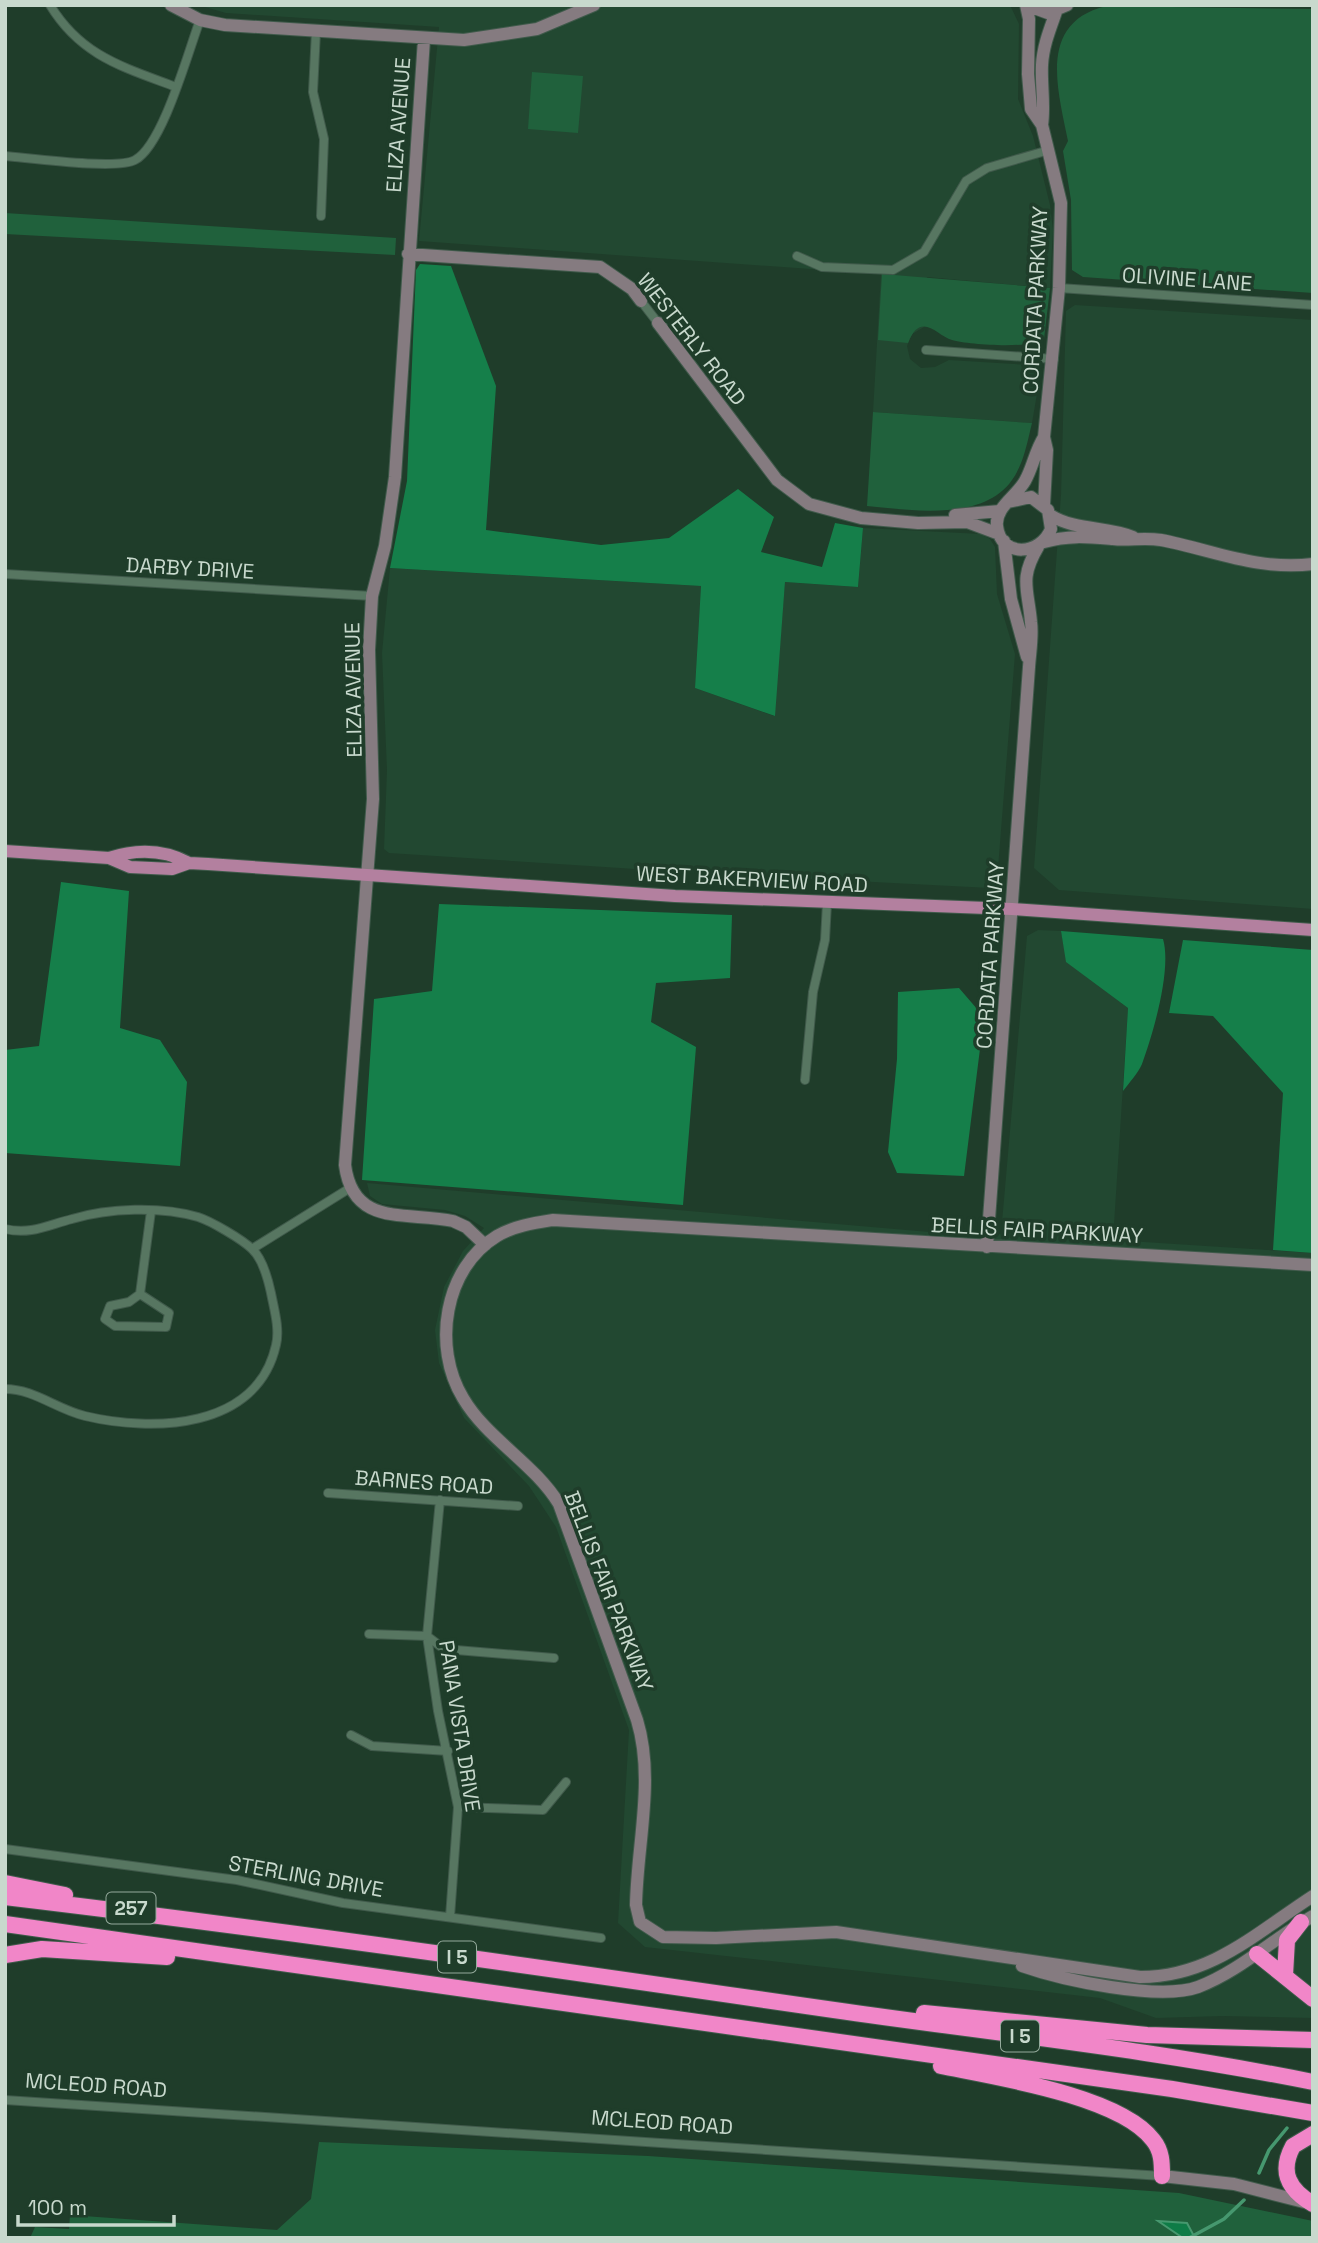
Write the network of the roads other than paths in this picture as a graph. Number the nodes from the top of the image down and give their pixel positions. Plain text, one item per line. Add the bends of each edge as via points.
1 (50, 5) edge
2 (171, 5) edge
3 (594, 5) edge
4 (1026, 5) edge
5 (1061, 9) edge
6 (200, 20) junction
7 (316, 31) junction
8 (424, 39) junction
9 (176, 87) junction
10 (1042, 125) junction
11 (1049, 150) junction
12 (5, 156) edge
13 (321, 216) dead end
14 (408, 254) junction
15 (797, 256) dead end
16 (1059, 289) junction
17 (641, 301) joint
18 (1313, 305) edge
19 (658, 323) joint
20 (926, 350) dead end
21 (1054, 359) junction
22 (1045, 437) junction
23 (1004, 506) junction
24 (1047, 510) junction
25 (911, 521) junction
26 (1134, 537) junction
27 (1001, 538) junction
28 (1041, 544) junction
29 (1313, 564) edge
30 (5, 575) edge
31 (372, 596) junction
32 (1030, 667) junction
33 (5, 851) edge
34 (367, 875) junction
35 (827, 903) junction
36 (1012, 909) junction
37 (1313, 930) edge
38 (805, 1080) dead end
39 (350, 1188) junction
40 (151, 1211) junction
41 (5, 1229) edge
42 (485, 1245) junction
43 (987, 1247) junction
44 (253, 1249) junction
45 (1313, 1265) edge
46 (140, 1294) junction
47 (5, 1389) edge
48 (328, 1493) dead end
49 (440, 1500) junction
50 (518, 1506) dead end
51 (369, 1634) dead end
52 (427, 1636) junction
53 (554, 1658) dead end
54 (351, 1735) dead end
55 (448, 1751) junction
56 (566, 1782) dead end
57 (458, 1807) junction
58 (5, 1849) edge
59 (5, 1883) edge
60 (1313, 1896) edge
61 (5, 1897) edge
62 (450, 1917) junction
63 (187, 1919) junction
64 (1307, 1919) edge
65 (5, 1924) edge
66 (601, 1938) dead end
67 (1247, 1939) junction
68 (1234, 1948) junction
69 (5, 1955) edge
70 (996, 1957) junction
71 (1250, 1958) junction
72 (303, 1966) junction
73 (1285, 1975) junction
74 (726, 1994) junction
75 (1313, 1999) edge
76 (792, 2036) junction
77 (1313, 2040) edge
78 (1313, 2082) edge
79 (5, 2100) edge
80 (1313, 2113) edge
81 (1313, 2134) edge
82 (1163, 2176) junction
83 (1312, 2204) edge

1 - 9 street via 64,28 86,48
2 - 6 street
3 - 8 street via 561,21 514,34
4 - 5 street via 1040,12
4 - 10 street, CORDATA PARKWAY via 1031,109
5 - 10 street, CORDATA PARKWAY via 1047,36 1042,65
6 - 7 street
6 - 9 street
7 - 8 street
7 - 13 street via 313,92 324,139
8 - 14 street, ELIZA AVENUE
9 - 12 street via 152,146 134,161 105,164
10 - 11 street, CORDATA PARKWAY
11 - 15 street via 987,168 965,181 924,252 893,270 822,267
11 - 16 street, CORDATA PARKWAY via 1060,203
14 - 17 street, WESTERLY ROAD via 600,267
14 - 31 street, ELIZA AVENUE via 395,477
16 - 18 street, OLIVINE LANE
16 - 21 street, CORDATA PARKWAY
17 - 19 street, WESTERLY ROAD
19 - 25 street, WESTERLY ROAD via 777,480 809,504 832,513
20 - 21 street
21 - 22 street, CORDATA PARKWAY
22 - 23 street, CORDATA PARKWAY via 1026,480
22 - 24 street, CORDATA PARKWAY
23 - 24 street via 1031,497
23 - 25 street, WESTERLY ROAD
23 - 27 street
24 - 26 street via 1074,526 1117,530
24 - 28 street via 1051,529
25 - 27 street, WESTERLY ROAD via 967,522
26 - 28 street via 1063,536
26 - 29 street via 1256,564
27 - 28 street via 1020,550
27 - 32 street, CORDATA PARKWAY via 1011,599
28 - 32 street, CORDATA PARKWAY via 1028,564 1024,582 1031,622
30 - 31 street, DARBY DRIVE
31 - 34 street, ELIZA AVENUE via 373,781
32 - 36 street, CORDATA PARKWAY
33 - 34 main road, WEST BAKERVIEW ROAD via 108,858 130,851 172,854 189,863
34 - 35 main road, WEST BAKERVIEW ROAD
34 - 39 street, ELIZA AVENUE via 345,1154
35 - 36 main road, WEST BAKERVIEW ROAD
35 - 38 street
36 - 37 main road, WEST BAKERVIEW ROAD
36 - 43 street, CORDATA PARKWAY
39 - 42 street via 371,1210 453,1220
39 - 44 street
40 - 41 street via 113,1212 20,1232
40 - 44 street via 200,1217
40 - 46 street
42 - 43 street, BELLIS FAIR PARKWAY via 515,1228 580,1219
42 - 70 street, BELLIS FAIR PARKWAY via 456,1287 446,1325 446,1349 463,1399 559,1504 637,1720 645,1776 636,1886 640,1922 663,1937 836,1933
43 - 45 street, BELLIS FAIR PARKWAY
44 - 47 street via 269,1284 277,1342 261,1378 235,1405 198,1420 150,1423 85,1416 20,1389
46 - 46 street via 110,1306 105,1319 114,1326 166,1327 169,1313
48 - 49 street, BARNES ROAD
49 - 50 street, BARNES ROAD
49 - 52 street, PANA VISTA DRIVE
51 - 52 street
52 - 53 street via 444,1649
52 - 55 street, PANA VISTA DRIVE
54 - 55 street via 372,1746
55 - 57 street, PANA VISTA DRIVE
56 - 57 street via 544,1810
57 - 62 street, PANA VISTA DRIVE
58 - 62 street, STERLING DRIVE via 237,1880 343,1903
59 - 63 highway, 257
60 - 67 street, BELLIS FAIR PARKWAY
61 - 63 highway, I 5
62 - 66 street, STERLING DRIVE
63 - 74 highway, I 5
64 - 71 street, BELLIS FAIR PARKWAY
64 - 73 highway via 1287,1940
65 - 72 highway, I 5
67 - 68 street, BELLIS FAIR PARKWAY
67 - 71 street
68 - 70 street, BELLIS FAIR PARKWAY via 1196,1970 1168,1977
68 - 71 street
69 - 72 highway via 61,1950
70 - 71 street, BELLIS FAIR PARKWAY via 1035,1971 1163,1992 1194,1989
71 - 73 highway
72 - 76 highway, I 5
73 - 75 highway
74 - 77 highway via 1147,2035
74 - 78 highway, I 5
76 - 80 highway, I 5 via 1172,2088
76 - 82 highway via 970,2072 1105,2107 1153,2139 1160,2151
79 - 82 street, MCLEOD ROAD
81 - 83 highway via 1293,2146 1286,2172 1292,2188
82 - 83 street, MCLEOD ROAD via 1234,2184

